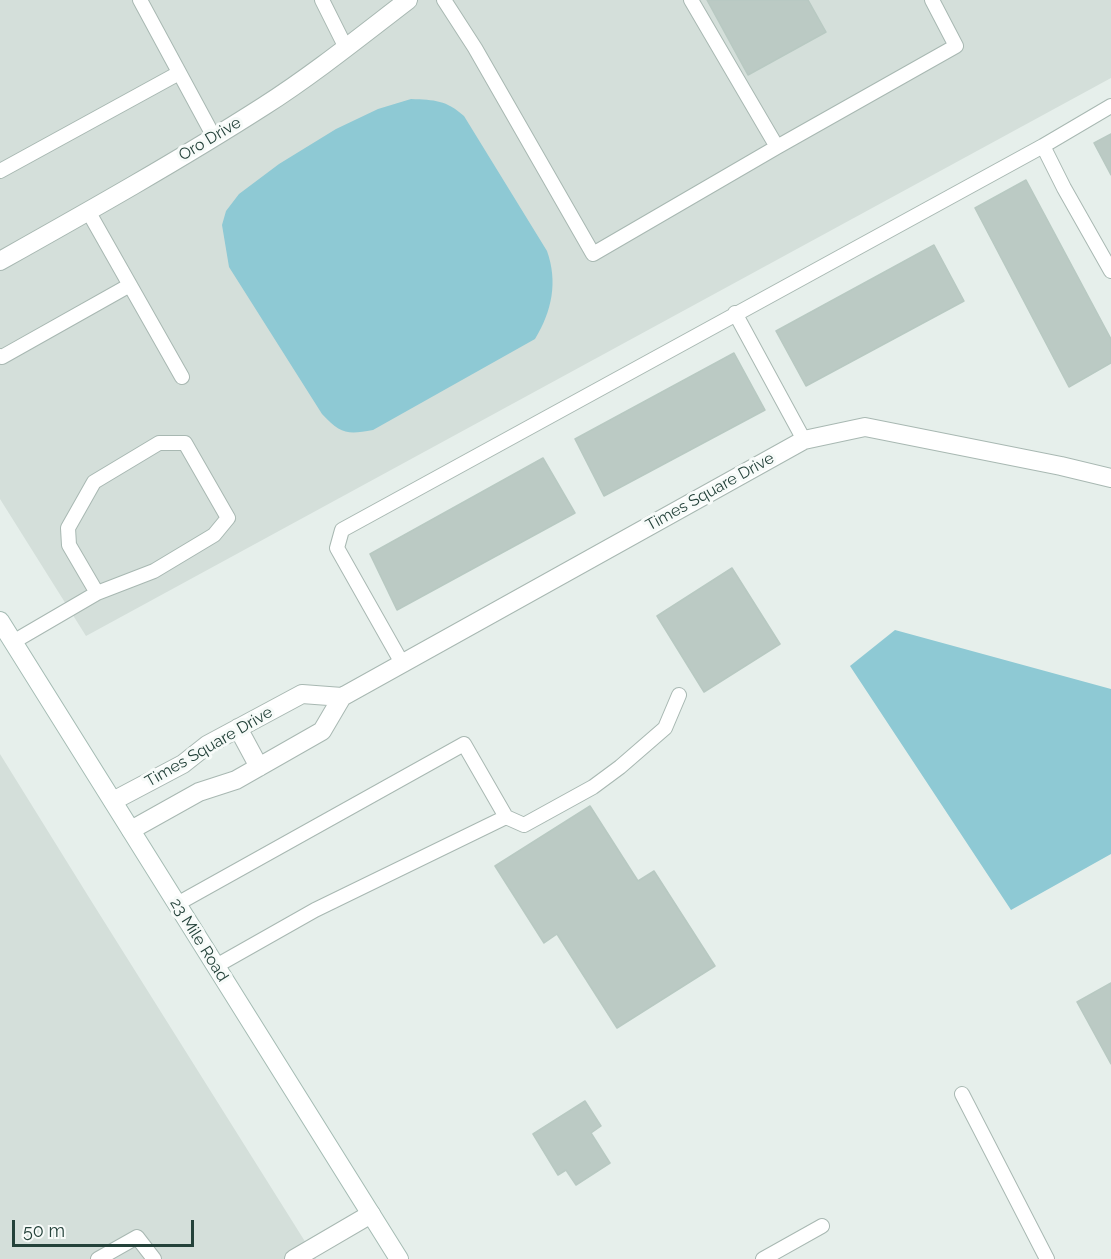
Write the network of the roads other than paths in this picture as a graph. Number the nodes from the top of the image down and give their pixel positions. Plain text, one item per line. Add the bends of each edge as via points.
1 (140, 0) edge
2 (322, 0) edge
3 (408, 0) edge
4 (444, 0) edge
5 (691, 0) edge
6 (932, 0) edge
7 (346, 48) junction
8 (179, 73) junction
9 (1111, 106) edge
10 (214, 137) junction
11 (1043, 146) junction
12 (777, 147) junction
13 (0, 171) edge
14 (88, 211) junction
15 (0, 261) edge
16 (1111, 271) edge
17 (130, 285) junction
18 (735, 313) junction
19 (0, 356) edge
20 (182, 377) dead end
21 (804, 440) junction
22 (1111, 478) edge
23 (97, 593) junction
24 (1, 623) edge
25 (13, 642) junction
26 (402, 663) junction
27 (680, 695) dead end
28 (342, 697) junction
29 (238, 728) junction
30 (259, 767) junction
31 (113, 801) junction
32 (506, 817) junction
33 (131, 830) junction
34 (177, 904) junction
35 (216, 966) junction
36 (962, 1094) dead end
37 (371, 1214) junction
38 (822, 1226) dead end
39 (98, 1259) edge
40 (154, 1259) edge
41 (294, 1259) edge
42 (399, 1259) edge
43 (763, 1259) edge
44 (1047, 1259) edge

1 - 8 lane
2 - 7 lane
3 - 7 street, Oro Drive
4 - 12 lane via 593,254
5 - 12 lane
6 - 12 lane via 956,46
7 - 10 street, Oro Drive
8 - 10 lane
8 - 13 lane
9 - 11 lane
10 - 14 street, Oro Drive
11 - 16 lane
11 - 18 lane
14 - 15 street, Oro Drive
14 - 17 lane
17 - 19 lane
17 - 20 lane
18 - 21 lane
18 - 26 lane via 342,530 338,548
21 - 22 street, Times Square Drive via 865,427
21 - 26 street, Times Square Drive
23 - 23 lane via 154,571 214,535 228,518 185,443 159,443 94,482 68,528 69,545
23 - 25 lane
24 - 25 street, 23 Mile Road
25 - 31 street, 23 Mile Road
26 - 28 street, Times Square Drive
27 - 32 lane via 665,728 593,787 524,825
28 - 29 street, Times Square Drive via 302,694
28 - 30 street, Times Square Drive via 322,731
29 - 30 street
29 - 31 street, Times Square Drive via 207,744 183,764
30 - 33 street, Times Square Drive via 236,780 199,792
31 - 33 street, 23 Mile Road
32 - 34 lane via 464,744
32 - 35 lane via 315,910
33 - 34 street, 23 Mile Road
34 - 35 street, 23 Mile Road
35 - 37 street, 23 Mile Road
36 - 44 lane
37 - 41 street
37 - 42 street, 23 Mile Road
38 - 43 lane
39 - 40 lane via 137,1237

